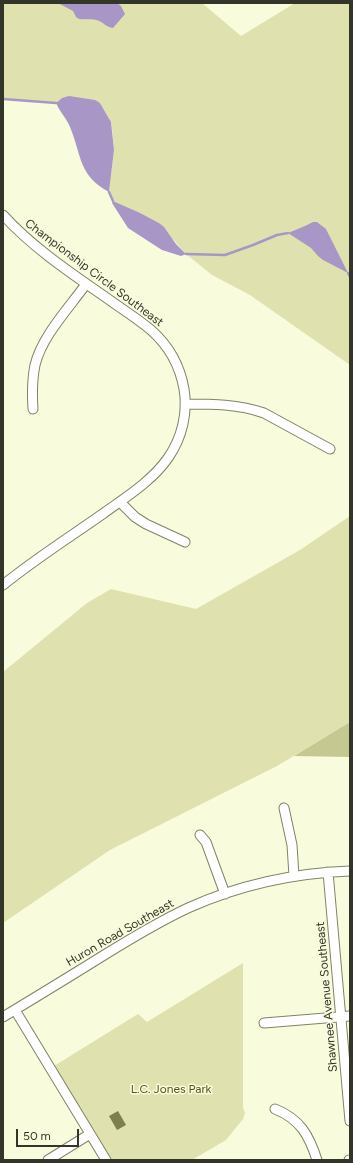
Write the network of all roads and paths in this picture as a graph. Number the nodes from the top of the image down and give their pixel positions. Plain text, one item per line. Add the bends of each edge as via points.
1 (3, 215) edge
2 (86, 284) junction
3 (185, 404) junction
4 (33, 409) dead end
5 (330, 449) dead end
6 (120, 502) junction
7 (184, 542) dead end
8 (3, 585) edge
9 (284, 808) dead end
10 (200, 835) dead end
11 (350, 871) edge
12 (328, 872) junction
13 (294, 876) junction
14 (225, 894) junction
15 (15, 1010) junction
16 (3, 1017) edge
17 (346, 1017) edge
18 (264, 1023) dead end
19 (275, 1109) dead end
20 (350, 1121) edge
21 (90, 1134) junction
22 (48, 1160) edge
23 (106, 1160) edge
24 (317, 1160) edge

1 - 2 street, Championship Circle Southeast via 30,242
2 - 3 street, Championship Circle Southeast via 142,323 164,344 181,377
2 - 4 street via 40,352 33,377
3 - 5 street via 228,404 253,409
3 - 6 street, Championship Circle Southeast via 179,438 167,460 155,474
6 - 7 street via 146,524
6 - 8 street, Championship Circle Southeast
9 - 13 street via 292,845
10 - 14 street via 206,842
11 - 12 street, Huron Road Southeast
12 - 13 street, Huron Road Southeast
12 - 17 street, Shawnee Avenue Southeast
13 - 14 street, Huron Road Southeast
14 - 15 street, Huron Road Southeast via 190,907 156,924
15 - 16 street, Huron Road Southeast
15 - 21 street
17 - 18 street
17 - 20 street, Shawnee Avenue Southeast
19 - 24 street via 297,1122 306,1133
21 - 22 street
21 - 23 street

